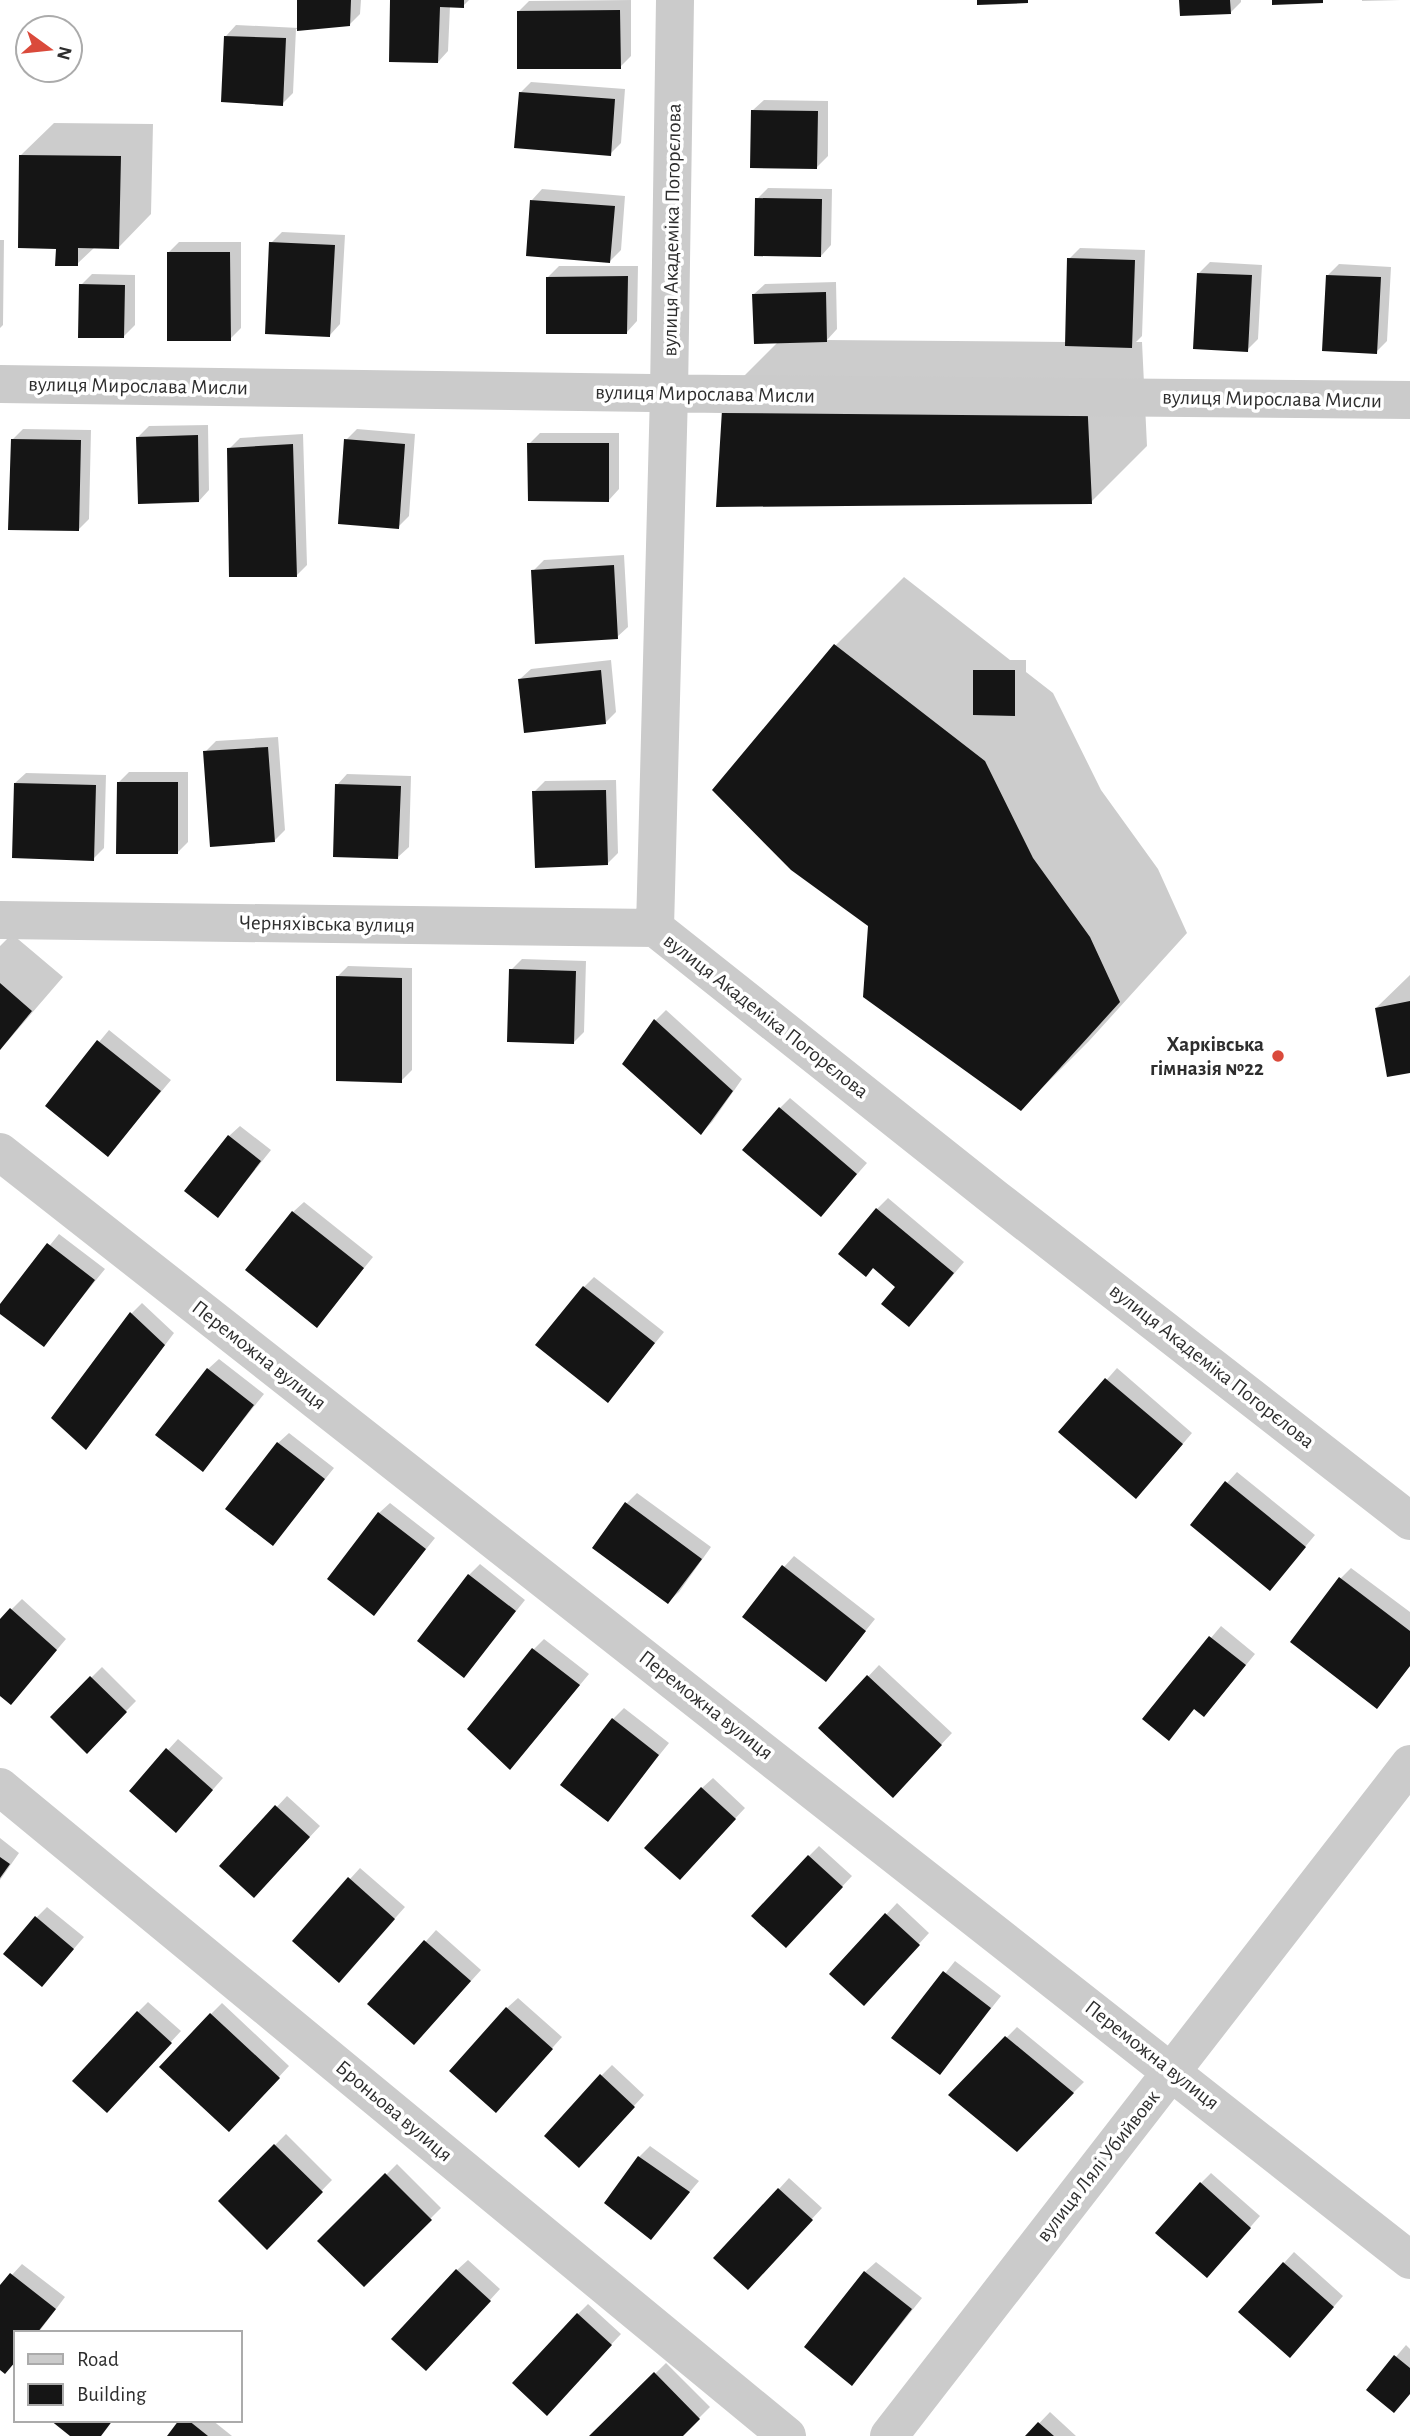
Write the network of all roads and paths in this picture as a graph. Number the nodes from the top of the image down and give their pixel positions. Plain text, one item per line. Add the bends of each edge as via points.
1 (675, 0) edge
2 (0, 384) edge
3 (669, 393) junction
4 (1410, 400) edge
5 (0, 920) edge
6 (655, 928) junction
7 (0, 1152) edge
8 (1410, 1521) edge
9 (1410, 1764) edge
10 (0, 1787) edge
11 (1172, 2071) junction
12 (1410, 2260) edge
13 (787, 2436) edge
14 (889, 2436) edge

1 - 3 street, вулиця Академіка Погорєлова
2 - 3 street, вулиця Мирослава Мисли
3 - 4 street, вулиця Мирослава Мисли
3 - 6 street, вулиця Академіка Погорєлова
5 - 6 street, Черняхівська вулиця
6 - 8 street, вулиця Академіка Погорєлова
7 - 11 street, Переможна вулиця
9 - 11 street, вулиця Лялі Убийвовк
10 - 13 street, Броньова вулиця
11 - 12 street, Переможна вулиця
11 - 14 street, вулиця Лялі Убийвовк

